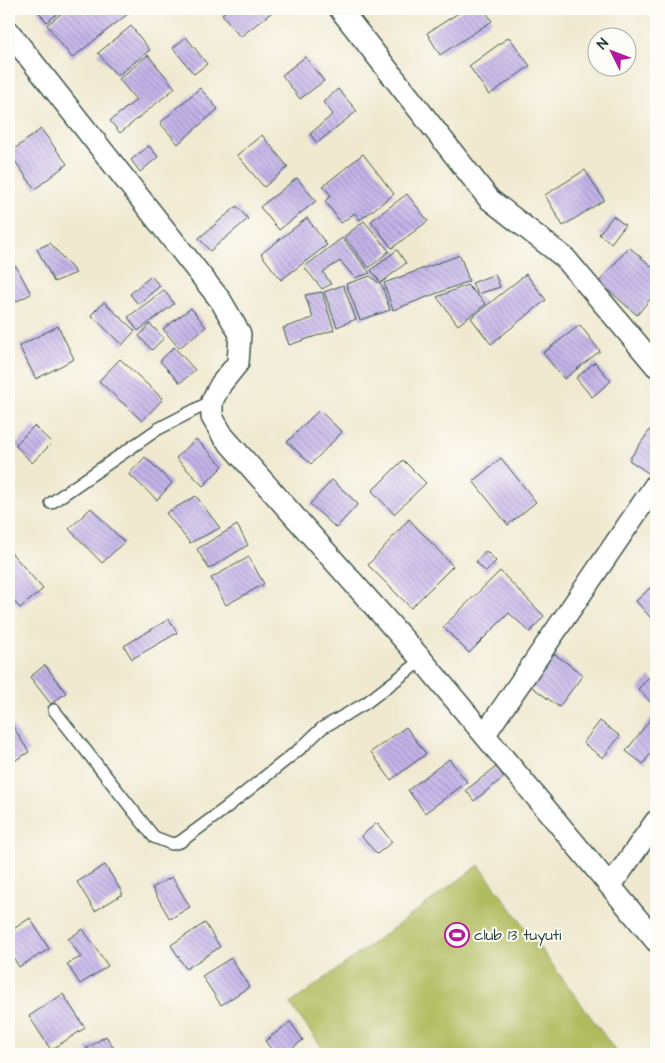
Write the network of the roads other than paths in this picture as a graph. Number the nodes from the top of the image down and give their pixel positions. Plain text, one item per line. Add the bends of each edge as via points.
1 (340, 9) edge
2 (9, 32) edge
3 (656, 366) edge
4 (212, 401) junction
5 (656, 484) edge
6 (51, 502) dead end
7 (422, 660) junction
8 (54, 710) dead end
9 (485, 734) junction
10 (656, 821) edge
11 (611, 885) junction
12 (656, 941) edge

1 - 3 street via 489,199 565,258
2 - 4 street via 221,301 240,334 238,363
4 - 6 lane via 158,428
4 - 7 street via 212,417 223,436
5 - 9 street
7 - 8 lane via 366,703 322,728 222,812 180,842 172,844 154,837
7 - 9 street
9 - 11 street
10 - 11 street
11 - 12 street

